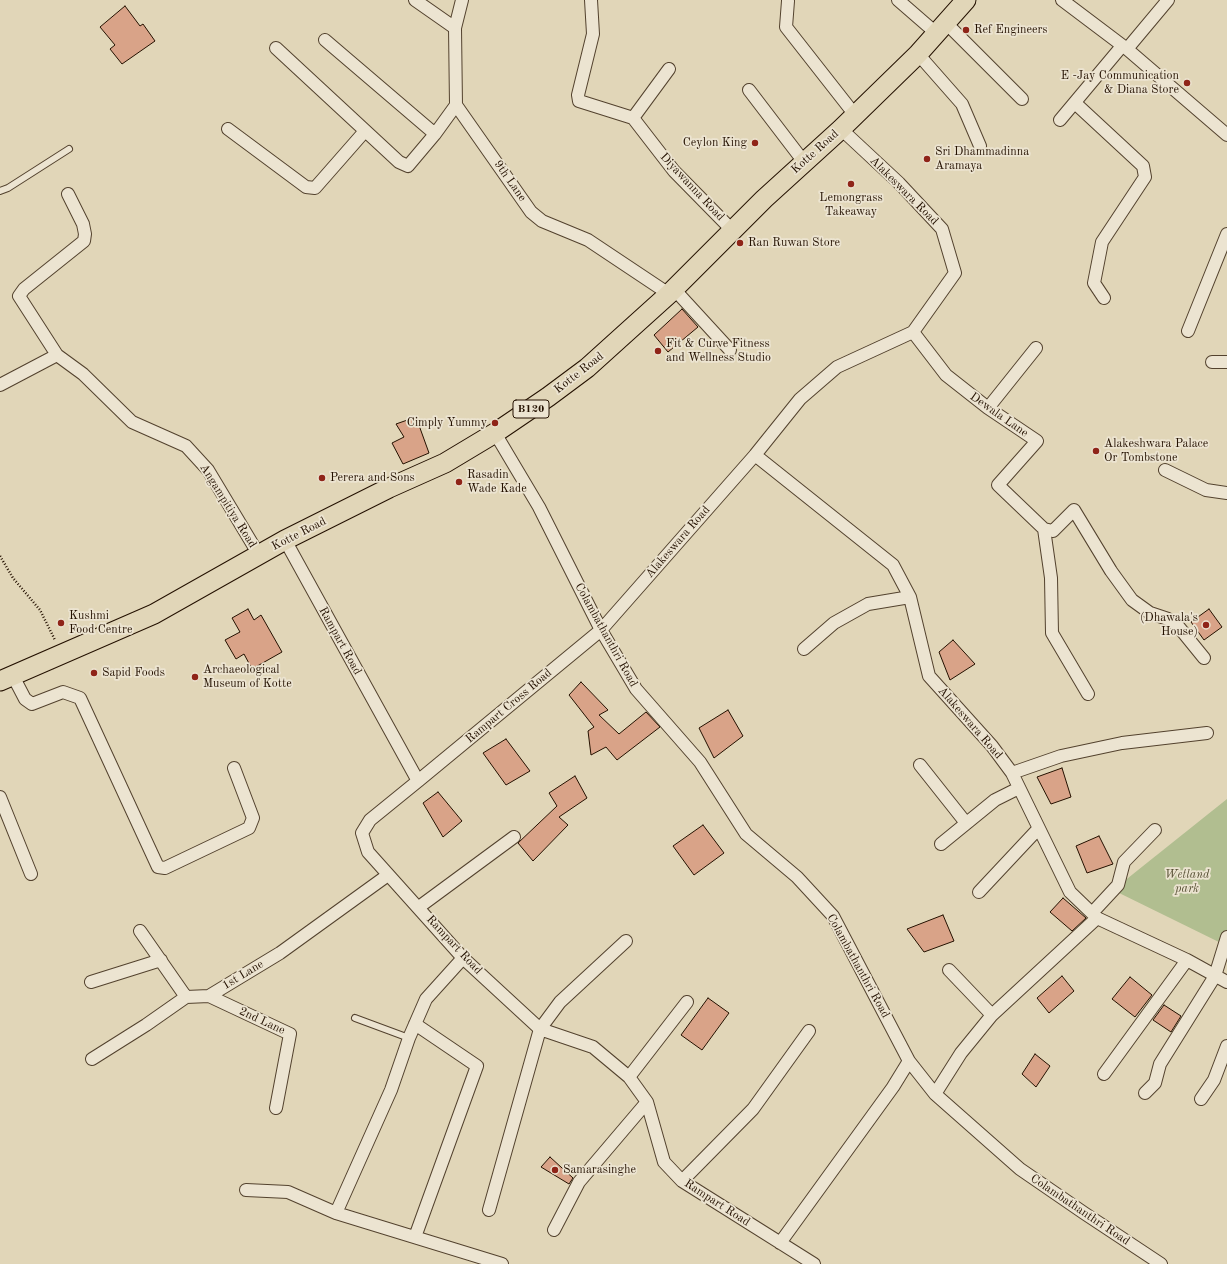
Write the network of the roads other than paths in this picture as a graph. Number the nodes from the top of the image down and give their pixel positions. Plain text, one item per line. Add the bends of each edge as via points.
1 (415, 0) edge
2 (462, 0) edge
3 (591, 0) edge
4 (898, 0) edge
5 (966, 0) edge
6 (1062, 0) edge
7 (1168, 0) edge
8 (788, 1) edge
9 (455, 28) junction
10 (941, 28) junction
11 (325, 40) dead end
12 (1125, 47) junction
13 (276, 48) dead end
14 (918, 54) junction
15 (669, 69) dead end
16 (749, 90) dead end
17 (1022, 99) dead end
18 (1075, 103) junction
19 (456, 105) junction
20 (855, 115) junction
21 (634, 118) junction
22 (1060, 120) dead end
23 (228, 129) dead end
24 (840, 129) junction
25 (365, 131) junction
26 (435, 134) junction
27 (1227, 135) edge
28 (980, 146) dead end
29 (69, 149) dead end
30 (804, 162) junction
31 (0, 191) edge
32 (68, 194) dead end
33 (732, 230) junction
34 (1227, 234) edge
35 (671, 292) junction
36 (1104, 298) dead end
37 (1188, 331) dead end
38 (913, 332) junction
39 (1036, 348) dead end
40 (730, 350) dead end
41 (58, 355) junction
42 (1212, 362) dead end
43 (1227, 362) edge
44 (0, 385) edge
45 (988, 408) junction
46 (495, 433) junction
47 (755, 455) junction
48 (1165, 470) dead end
49 (1227, 493) edge
50 (1044, 529) junction
51 (284, 540) junction
52 (259, 555) junction
53 (910, 597) junction
54 (601, 630) junction
55 (804, 649) dead end
56 (1204, 658) dead end
57 (6, 678) edge
58 (1088, 694) dead end
59 (1207, 733) dead end
60 (920, 765) dead end
61 (234, 768) dead end
62 (1012, 773) junction
63 (418, 782) junction
64 (1019, 788) junction
65 (0, 797) edge
66 (966, 823) junction
67 (1038, 829) junction
68 (1155, 830) dead end
69 (514, 838) dead end
70 (941, 844) dead end
71 (32, 874) dead end
72 (388, 875) junction
73 (979, 892) dead end
74 (419, 908) junction
75 (1095, 915) junction
76 (140, 931) dead end
77 (1227, 937) edge
78 (626, 941) dead end
79 (463, 958) junction
80 (161, 960) junction
81 (1187, 960) junction
82 (949, 970) dead end
83 (1215, 976) junction
84 (91, 982) dead end
85 (1227, 982) edge
86 (209, 996) junction
87 (186, 997) junction
88 (687, 1002) dead end
89 (992, 1015) junction
90 (355, 1018) dead end
91 (415, 1024) junction
92 (540, 1029) junction
93 (809, 1031) dead end
94 (409, 1038) junction
95 (1227, 1046) edge
96 (92, 1059) dead end
97 (909, 1061) junction
98 (1104, 1074) dead end
99 (629, 1077) junction
100 (1145, 1093) dead end
101 (935, 1094) junction
102 (1201, 1099) dead end
103 (647, 1102) junction
104 (276, 1108) dead end
105 (682, 1181) junction
106 (246, 1190) dead end
107 (488, 1210) dead end
108 (336, 1213) junction
109 (554, 1230) dead end
110 (415, 1237) junction
111 (780, 1243) junction
112 (502, 1264) edge
113 (814, 1264) edge
114 (1161, 1264) edge

1 - 9 street
2 - 9 street
3 - 21 street via 592,34 578,95 579,101
4 - 10 street
5 - 10 main road, Kotte Road / B120
6 - 12 street
7 - 12 street
8 - 20 street via 786,27
9 - 19 street
10 - 14 main road, Kotte Road / B120
10 - 17 street
11 - 26 street
12 - 18 street
12 - 27 street
13 - 25 street
14 - 20 main road, Kotte Road / B120
14 - 28 street via 962,104
15 - 21 street
16 - 30 street
18 - 22 street
18 - 36 street via 1143,166 1146,177 1102,242 1094,283
19 - 26 street
19 - 35 street, 9th Lane via 531,212 542,221 588,240
20 - 24 main road, Kotte Road / B120
21 - 33 street, Diyawanna Road via 674,171
23 - 25 street via 306,187 315,188
24 - 30 main road, Kotte Road / B120
24 - 38 street, Alakeswara Road via 899,183 942,229 955,274
25 - 26 street via 399,162 408,166
29 - 31 lane
30 - 33 main road, Kotte Road / B120
32 - 41 street, Angampitiya Road via 83,224 84,242 24,289 19,296
33 - 35 main road, Kotte Road / B120
34 - 37 street
35 - 40 street, 9th Lane
35 - 46 main road, Kotte Road / B120 via 587,368
38 - 45 street, Dewala Lane via 946,375
38 - 47 street, Alakeswara Road via 837,367 800,399
39 - 45 street
41 - 44 street
41 - 52 street, Angampitiya Road via 83,374 132,422 186,446 208,470
42 - 43 street
45 - 50 street, Dewala Lane via 1037,441 998,485
46 - 51 main road, Kotte Road / B120 via 445,463
46 - 54 street, Colambathanthri Road via 539,507
47 - 53 street, Alakeswara Road via 893,565
47 - 54 street, Alakeswara Road
48 - 49 street via 1206,490
50 - 56 street via 1053,531 1074,510 1110,571 1132,600 1150,613 1168,619 1178,626
50 - 58 street via 1051,578 1052,633
51 - 52 main road, Kotte Road / B120
51 - 63 street, Rampart Road
52 - 57 main road, Kotte Road / B120 via 154,614
53 - 55 street via 868,604 834,623
53 - 62 street, Alakeswara Road via 929,676 992,746
54 - 63 street, Rampart Cross Road
54 - 97 street, Colambathanthri Road via 636,689 700,762 746,834 797,877 833,916
57 - 61 street via 32,704 64,692 80,698 158,866 165,868 249,828 253,818
59 - 62 street via 1122,743 1061,756
60 - 66 street
62 - 64 street, Alakeswara Road
63 - 72 street, Rampart Road via 370,820 362,833 368,852
64 - 66 street via 995,800
64 - 67 street, Alakeswara Road
65 - 71 street
66 - 70 street
67 - 73 street
67 - 75 street, Alakeswara Road via 1070,892
68 - 75 street via 1124,862 1118,885
69 - 74 street
72 - 74 street, Rampart Road
72 - 86 street, 1st Lane via 280,953
74 - 79 street, Rampart Road
75 - 81 street, Alakeswara Road
75 - 89 street
76 - 80 street
77 - 83 street
78 - 92 street via 560,1002
79 - 91 street via 426,999
79 - 92 street, Rampart Road
80 - 84 street
80 - 87 street
81 - 83 street, Alakeswara Road
81 - 98 street
82 - 89 street
83 - 85 street, Alakeswara Road
83 - 100 street via 1160,1064 1155,1083
86 - 87 street, 1st Lane
86 - 104 street, 2nd Lane via 290,1034
87 - 96 street
88 - 99 street
89 - 101 street via 962,1053
90 - 94 lane
91 - 94 street
91 - 110 street via 477,1066
92 - 99 street, Rampart Road via 593,1047
92 - 107 street
93 - 105 street via 753,1109
94 - 108 street via 391,1090
95 - 102 street via 1214,1080
97 - 101 street, Colambathanthri Road
97 - 111 street
99 - 103 street, Rampart Road
101 - 114 street, Colambathanthri Road via 1020,1169
103 - 105 street, Rampart Road via 664,1162
103 - 109 street via 579,1182
105 - 111 street, Rampart Road
106 - 108 street via 288,1192
108 - 110 street
110 - 112 street
111 - 113 street, Rampart Road

